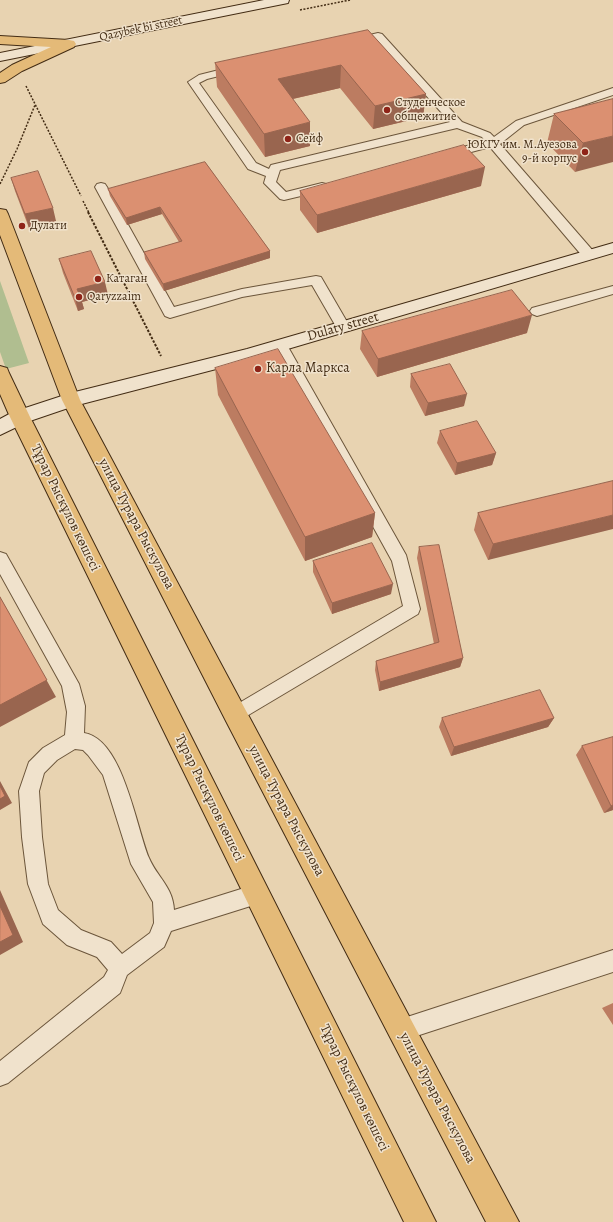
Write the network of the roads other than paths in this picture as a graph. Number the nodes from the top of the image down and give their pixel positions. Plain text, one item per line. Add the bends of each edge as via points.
1 (283, 0) edge
2 (0, 40) edge
3 (68, 44) junction
4 (340, 44) edge
5 (0, 57) edge
6 (249, 66) edge
7 (0, 79) edge
8 (613, 91) edge
9 (458, 124) junction
10 (493, 143) junction
11 (431, 159) edge
12 (273, 174) junction
13 (330, 184) edge
14 (101, 187) dead end
15 (0, 214) edge
16 (613, 248) edge
17 (589, 255) junction
18 (613, 290) edge
19 (537, 310) dead end
20 (343, 327) junction
21 (280, 345) junction
22 (0, 373) edge
23 (70, 400) junction
24 (10, 422) edge
25 (0, 559) edge
26 (235, 715) junction
27 (74, 740) junction
28 (257, 894) junction
29 (164, 923) junction
30 (613, 961) edge
31 (120, 968) junction
32 (401, 1030) junction
33 (0, 1075) edge
34 (420, 1222) edge
35 (503, 1222) edge

1 - 3 main road, Qazybek bi street
2 - 3 main road
3 - 5 main road, Qazybek bi street
3 - 7 main road via 17,68
4 - 9 lane via 378,36
6 - 12 lane via 203,76 193,82 252,166
8 - 10 lane via 520,123
9 - 10 lane via 486,135
9 - 12 lane via 275,168
10 - 11 lane
10 - 17 lane
12 - 13 lane via 270,183 284,196
14 - 20 lane via 170,313 242,293 316,280
15 - 23 main road
16 - 17 main road, Dulaty street
17 - 20 main road, Dulaty street
18 - 19 lane
20 - 21 main road, Dulaty street
21 - 23 main road, Dulaty street
21 - 26 lane via 400,560 412,609
22 - 24 main road, Тұрар Рыскұлов көшесі
23 - 24 main road, Dulaty street
23 - 26 main road, улица Турара Рыскулова
24 - 28 main road, Тұрар Рыскұлов көшесі
25 - 27 lane via 70,684 78,716
26 - 32 main road, улица Турара Рыскулова
27 - 29 lane via 87,742 95,748 111,770 141,864 163,899
27 - 31 lane via 50,754 36,768 29,791 38,884 50,917 74,938 104,949
28 - 29 lane
28 - 34 main road, Тұрар Рыскұлов көшесі
29 - 31 lane via 157,940
30 - 32 lane
31 - 33 lane via 112,985
32 - 35 main road, улица Турара Рыскулова

